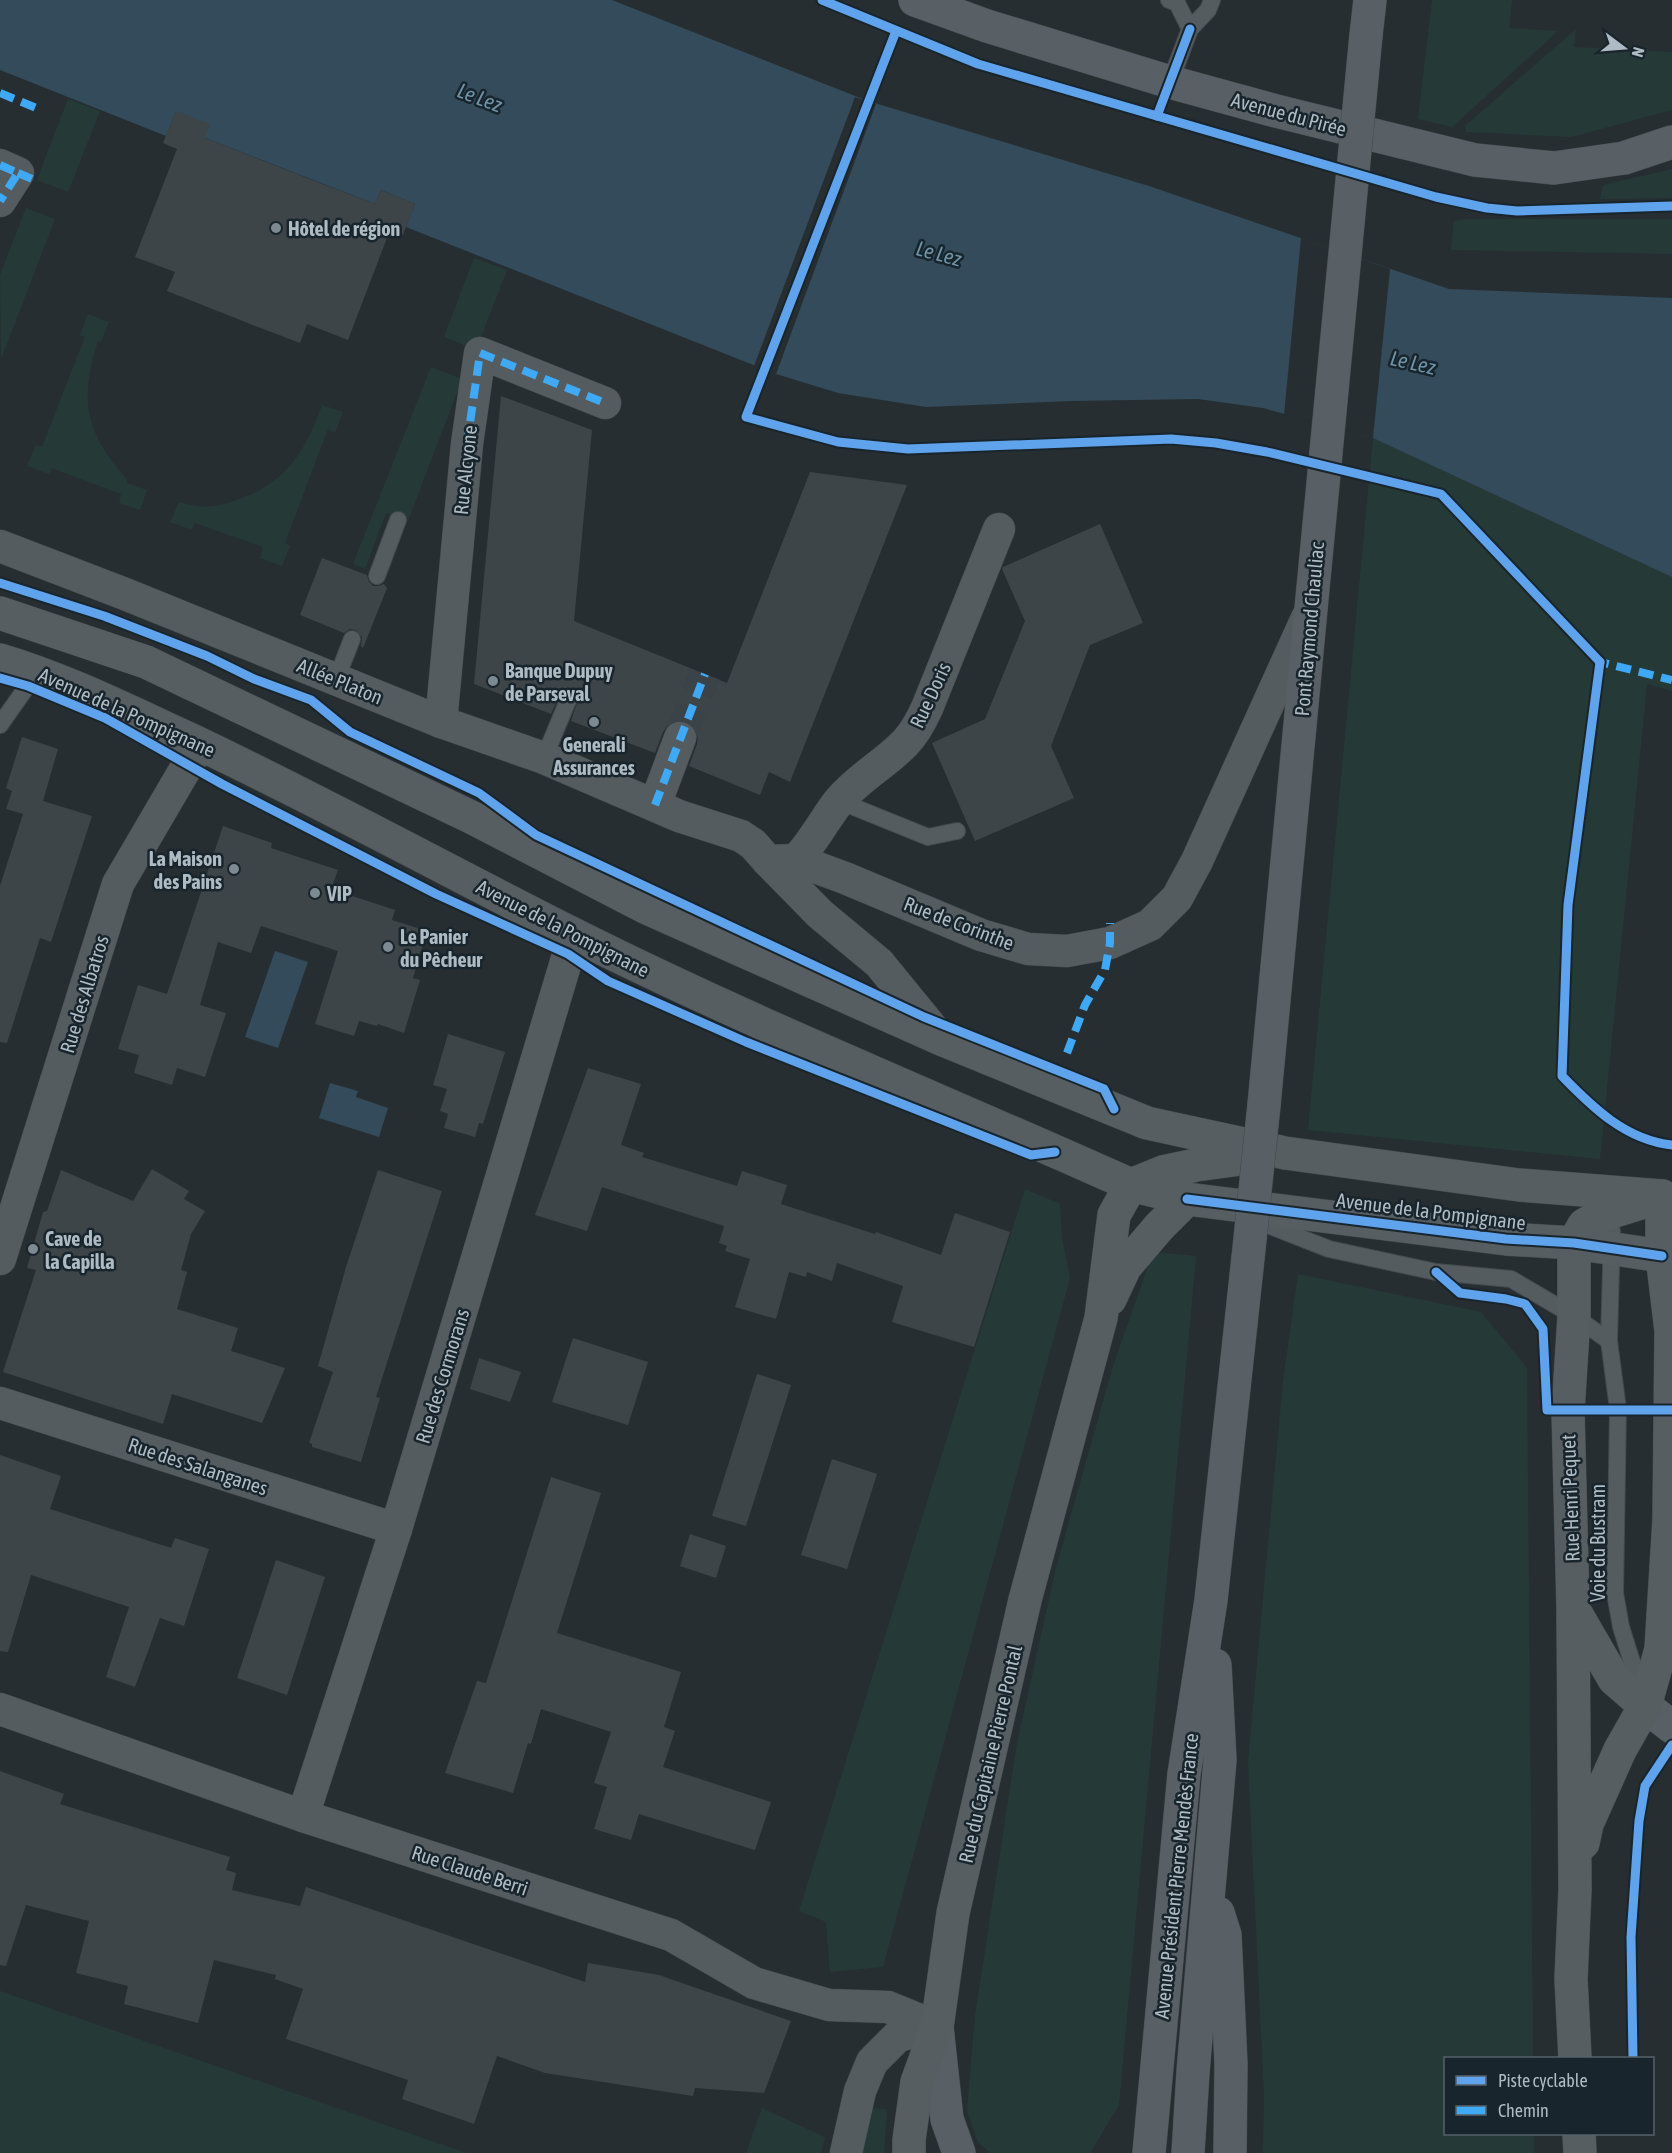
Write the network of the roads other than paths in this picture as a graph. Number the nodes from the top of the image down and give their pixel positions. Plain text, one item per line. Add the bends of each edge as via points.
1 (915, 0) edge
2 (1212, 0) edge
3 (1370, 0) edge
4 (1173, 2) edge
5 (1190, 29) junction
6 (1170, 82) junction
7 (1672, 142) edge
8 (17, 172) edge
9 (0, 201) edge
10 (605, 403) dead end
11 (398, 520) dead end
12 (999, 529) dead end
13 (0, 546) edge
14 (377, 576) dead end
15 (1311, 609) junction
16 (0, 613) edge
17 (352, 639) dead end
18 (0, 660) edge
19 (38, 671) junction
20 (336, 680) junction
21 (569, 698) dead end
22 (441, 722) junction
23 (0, 725) edge
24 (680, 738) tunnel mouth
25 (200, 744) junction
26 (544, 758) junction
27 (839, 801) junction
28 (667, 811) junction
29 (957, 831) dead end
30 (782, 860) junction
31 (574, 934) junction
32 (941, 1039) junction
33 (1285, 1153) junction
34 (1131, 1185) junction
35 (1567, 1189) junction
36 (1667, 1197) edge
37 (1187, 1199) junction
38 (1602, 1215) junction
39 (1574, 1244) junction
40 (1611, 1249) junction
41 (1667, 1256) edge
42 (1248, 1258) joint
43 (0, 1259) edge
44 (1574, 1316) junction
45 (1101, 1318) junction
46 (1609, 1341) junction
47 (0, 1403) edge
48 (396, 1529) junction
49 (1211, 1600) junction
50 (1573, 1608) junction
51 (1646, 1706) junction
52 (0, 1709) edge
53 (1672, 1727) edge
54 (303, 1816) junction
55 (1209, 1888) junction
56 (1575, 1889) junction
57 (937, 2027) junction
58 (1575, 2057) edge
59 (1155, 2085) junction
60 (1579, 2135) edge
61 (846, 2153) edge
62 (909, 2153) edge
63 (959, 2153) edge
64 (1125, 2153) edge
65 (1149, 2153) edge
66 (1188, 2153) edge
67 (1230, 2153) edge
68 (1580, 2153) edge

1 - 6 main road, Avenue du Pirée
2 - 5 lane
3 - 15 main road, Pont Raymond Chauliac, bridge
4 - 5 lane
5 - 6 lane
6 - 7 main road, Avenue du Pirée via 1475,160 1554,168 1624,158
8 - 9 street
10 - 22 street, Rue Alcyone via 480,353 466,444
11 - 14 lane
12 - 27 street, Rue Doris via 916,730
13 - 20 street, Allée Platon
15 - 30 street, Rue de Corinthe via 1197,861 1177,897 1150,925 1110,943 1067,951 1028,949 981,935 845,878
15 - 42 main road, Pont Raymond Chauliac, bridge
16 - 32 main road, Avenue de la Pompignane via 146,662 471,817 646,908
17 - 20 lane
18 - 19 main road, Avenue de la Pompignane
19 - 23 lane
19 - 25 main road, Avenue de la Pompignane
20 - 22 street, Allée Platon
21 - 26 lane
22 - 26 street, Allée Platon
24 - 28 street
25 - 31 main road, Avenue de la Pompignane
25 - 43 street, Rue des Albatros via 118,884
26 - 28 street, Allée Platon
27 - 29 lane via 928,837
27 - 30 street, Rue Doris via 806,849
28 - 30 street, Rue de Corinthe via 741,836
30 - 32 street, Avenue de la Pompignane via 820,914 879,963
31 - 34 main road, Avenue de la Pompignane via 736,1013
31 - 48 street, Rue des Cormorans
32 - 33 main road, Avenue de la Pompignane via 1147,1122
33 - 34 main road, Avenue de la Pompignane via 1196,1165 1163,1172
33 - 35 main road, Avenue de la Pompignane
34 - 37 main road, Avenue de la Pompignane
34 - 45 main road, Rue du Capitaine Pierre Pontal via 1114,1215
35 - 36 main road, Avenue de la Pompignane
35 - 38 lane via 1598,1208
36 - 38 main road
36 - 41 main road, Rue Henri Pequet
37 - 39 main road, Avenue de la Pompignane
37 - 44 lane via 1271,1225 1329,1249 1436,1272 1510,1279
37 - 45 main road, Rue du Capitaine Pierre Pontal via 1125,1267
38 - 39 main road via 1584,1225
38 - 40 lane, Voie du Bustram via 1611,1231
39 - 40 main road, Avenue de la Pompignane
39 - 44 main road, Rue Henri Pequet
40 - 41 main road, Avenue de la Pompignane
40 - 46 lane, Voie du Bustram
41 - 51 main road, Rue Henri Pequet via 1671,1331 1669,1519 1661,1649
42 - 49 main road, Avenue Président Pierre Mendès France
44 - 46 lane
44 - 50 main road, Rue Henri Pequet via 1568,1411
45 - 57 main road, Rue du Capitaine Pierre Pontal via 1014,1647 953,1913
46 - 51 lane, Voie du Bustram via 1618,1409 1615,1593 1621,1627
47 - 48 street, Rue des Salanganes
48 - 54 street, Rue des Cormorans
49 - 55 main road, Avenue Président Pierre Mendès France via 1220,1760
49 - 59 main road, Avenue Président Pierre Mendès France via 1184,1774
50 - 51 main road, Rue Henri Pequet via 1614,1678
50 - 56 main road, Rue Henri Pequet
51 - 53 main road
51 - 56 main road, Rue Henri Pequet via 1620,1750 1587,1824
52 - 54 street, Rue Claude Berri
54 - 57 street, Rue Claude Berri via 671,1935 754,1983 829,2004 888,2007
55 - 66 main road, Avenue Président Pierre Mendès France
55 - 67 main road via 1225,1935 1231,2064
56 - 58 main road, Rue Henri Pequet via 1571,1979
57 - 61 street via 898,2036 872,2062 860,2091
57 - 62 main road, Rue du Capitaine Pierre Pontal via 917,2082
57 - 63 main road via 947,2119
59 - 64 main road
59 - 65 main road, Avenue Président Pierre Mendès France
60 - 68 main road

